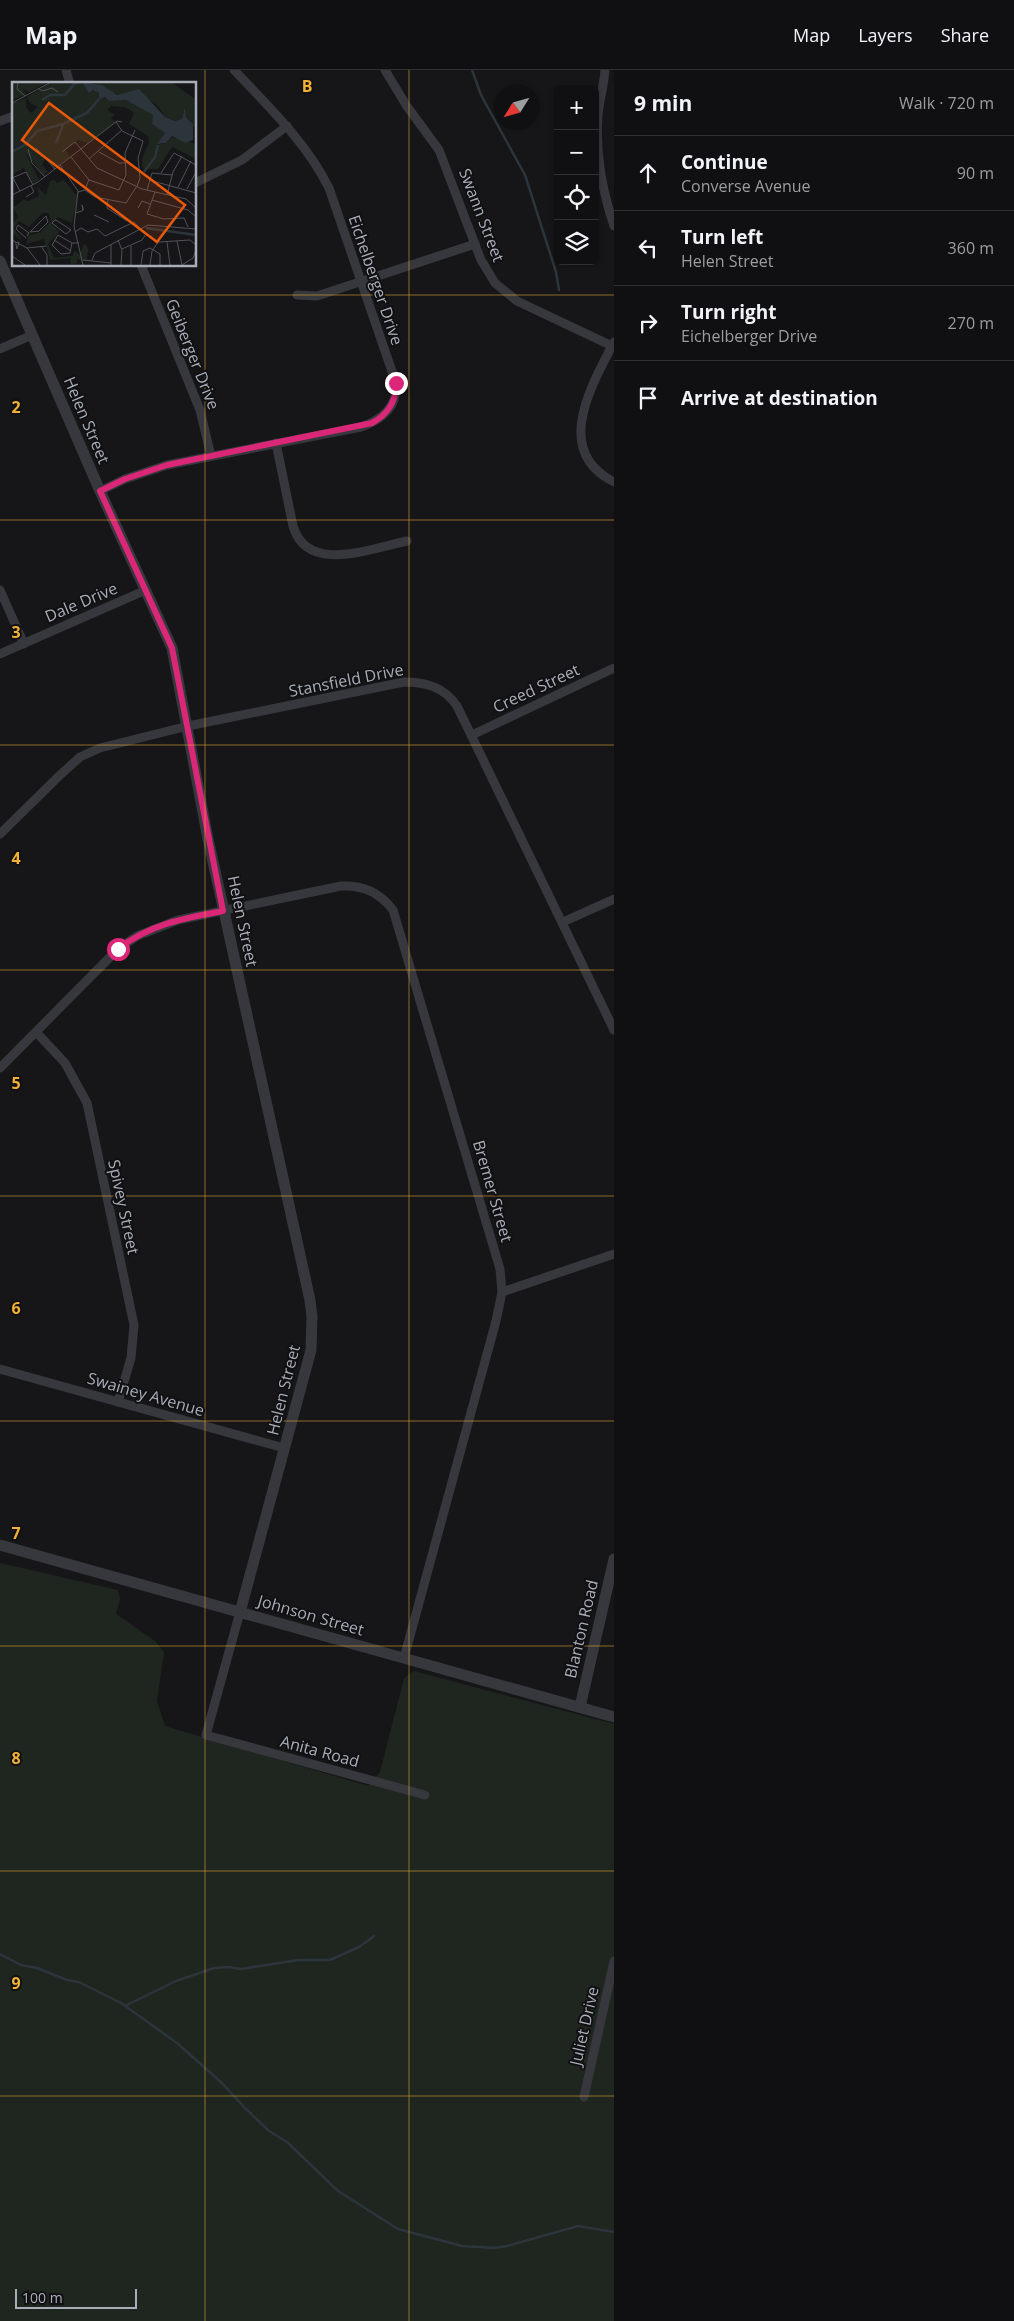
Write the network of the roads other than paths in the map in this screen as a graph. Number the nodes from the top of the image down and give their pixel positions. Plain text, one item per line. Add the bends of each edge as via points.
1 (234, 70) edge
2 (384, 70) edge
3 (605, 70) edge
4 (12, 117) edge
5 (0, 121) edge
6 (287, 126) junction
7 (196, 183) edge
8 (614, 226) edge
9 (475, 244) junction
10 (0, 261) edge
11 (141, 266) edge
12 (361, 281) junction
13 (297, 294) dead end
14 (32, 335) junction
15 (613, 345) edge
16 (0, 349) edge
17 (276, 443) junction
18 (211, 456) junction
19 (614, 482) edge
20 (100, 491) junction
21 (407, 541) dead end
22 (0, 590) edge
23 (146, 590) junction
24 (24, 644) junction
25 (0, 654) edge
26 (614, 668) edge
27 (188, 726) junction
28 (472, 735) junction
29 (0, 834) edge
30 (614, 899) edge
31 (223, 911) junction
32 (563, 922) junction
33 (614, 1030) edge
34 (37, 1033) junction
35 (0, 1068) edge
36 (614, 1254) edge
37 (502, 1292) junction
38 (0, 1369) edge
39 (118, 1402) junction
40 (284, 1448) junction
41 (0, 1545) edge
42 (614, 1559) edge
43 (240, 1612) junction
44 (404, 1658) junction
45 (580, 1707) junction
46 (614, 1717) edge
47 (425, 1795) dead end
48 (614, 1960) edge
49 (584, 2097) dead end

1 - 6 street, Eichelberger Drive
2 - 9 street, Swann Street via 440,150
3 - 8 street via 598,114 598,153 605,197
4 - 5 street
6 - 7 street via 242,160
6 - 12 street, Eichelberger Drive via 310,154 329,188
9 - 12 street
9 - 15 street, Swann Street via 489,274 508,294
10 - 14 street, Helen Street
11 - 18 street, Geiberger Drive via 200,410
12 - 13 street via 317,296
12 - 17 street, Eichelberger Drive via 396,383 392,405 372,423
14 - 16 street
14 - 20 street, Helen Street
15 - 19 street via 584,405 581,432 586,454 599,472
17 - 18 street, Eichelberger Drive
17 - 21 street via 292,526 304,546 318,554 335,555
18 - 20 street, Eichelberger Drive via 146,471
20 - 23 street, Helen Street
22 - 24 street
23 - 24 street, Dale Drive
23 - 27 street, Helen Street via 172,648
24 - 25 street, Dale Drive
26 - 28 street, Creed Street
27 - 28 street, Stansfield Drive via 415,682 432,685 446,693 457,706
27 - 29 street, Stansfield Drive via 116,743 80,757
27 - 31 street, Helen Street
28 - 32 street, Stansfield Drive
30 - 32 street
31 - 34 street, Bremer Street via 152,928 123,945
31 - 37 street, Bremer Street via 352,886 373,892 393,910 500,1269
31 - 40 street, Helen Street via 310,1300 311,1350
32 - 33 street, Stansfield Drive
34 - 35 street, Bremer Street
34 - 39 street, Spivey Street via 74,1077 89,1113 134,1325 131,1358
36 - 37 street
37 - 44 street, Bremer Street
38 - 39 street, Swainey Avenue
39 - 40 street, Swainey Avenue
40 - 43 street, Helen Street
41 - 43 street, Johnson Street
42 - 45 street, Blanton Road
43 - 44 street, Johnson Street
43 - 47 street, Anita Road via 206,1735
44 - 45 street, Johnson Street
45 - 46 street, Johnson Street
48 - 49 street, Juliet Drive

